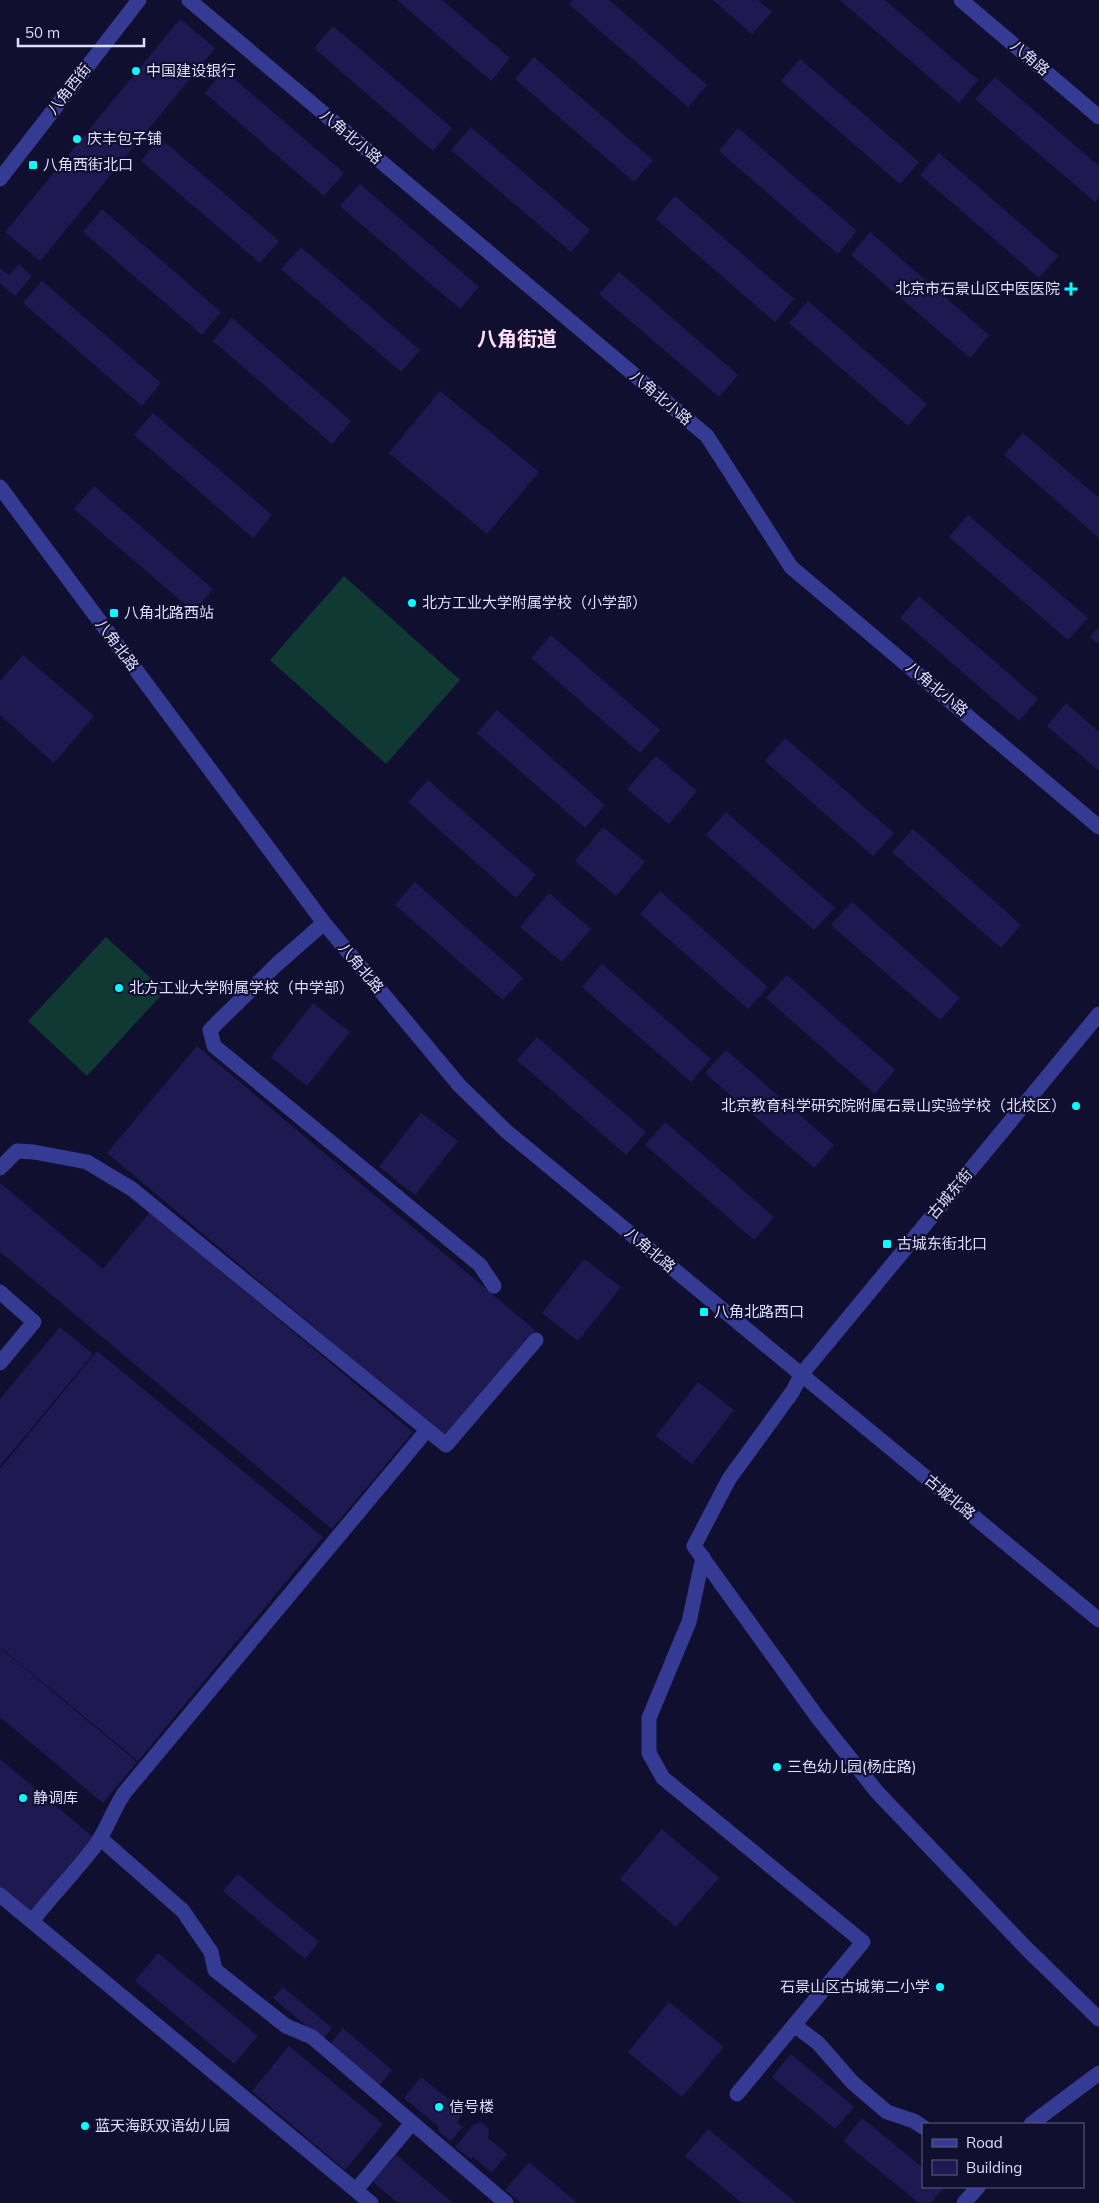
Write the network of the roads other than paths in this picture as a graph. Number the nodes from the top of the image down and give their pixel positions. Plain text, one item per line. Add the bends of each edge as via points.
1 (139, 0) edge
2 (189, 0) edge
3 (961, 0) edge
4 (1099, 116) edge
5 (0, 179) edge
6 (0, 487) edge
7 (1099, 827) edge
8 (324, 923) junction
9 (1099, 1014) edge
10 (0, 1168) edge
11 (494, 1286) dead end
12 (0, 1292) edge
13 (536, 1340) dead end
14 (0, 1363) edge
15 (802, 1375) junction
16 (427, 1430) junction
17 (702, 1557) junction
18 (1099, 1620) edge
19 (100, 1838) junction
20 (0, 1895) edge
21 (32, 1921) junction
22 (1099, 2019) edge
23 (794, 2025) junction
24 (1099, 2073) edge
25 (738, 2094) dead end
26 (412, 2123) junction
27 (1032, 2123) edge
28 (922, 2126) edge
29 (977, 2188) edge
30 (356, 2190) junction
31 (371, 2203) edge
32 (506, 2203) edge
33 (964, 2203) edge

1 - 5 street, 八角西街
2 - 7 street, 八角北小路 via 706,436 791,567
3 - 4 street, 八角路
6 - 8 street, 八角北路
8 - 11 street via 276,964 210,1030 214,1046 480,1265
8 - 15 street, 八角北路 via 459,1085 494,1120
9 - 15 street, 古城东街
10 - 16 street via 17,1151 34,1152 87,1162 132,1189
12 - 14 street via 34,1322
13 - 16 street via 446,1445
15 - 17 street, 古城东街 via 729,1480 694,1546
15 - 18 street, 古城北路
16 - 19 street via 133,1782 115,1807
17 - 22 street via 818,1718 877,1792 1026,1948
17 - 23 street via 688,1622 649,1718 649,1753 663,1778 862,1942
19 - 21 street
19 - 26 street via 182,1911 211,1952 215,1970 286,2026 312,2037
20 - 21 street
21 - 30 street
23 - 25 street
23 - 28 street via 818,2043 852,2082 887,2112 914,2120
24 - 27 street
26 - 30 street
26 - 32 street
29 - 33 street
30 - 31 street

